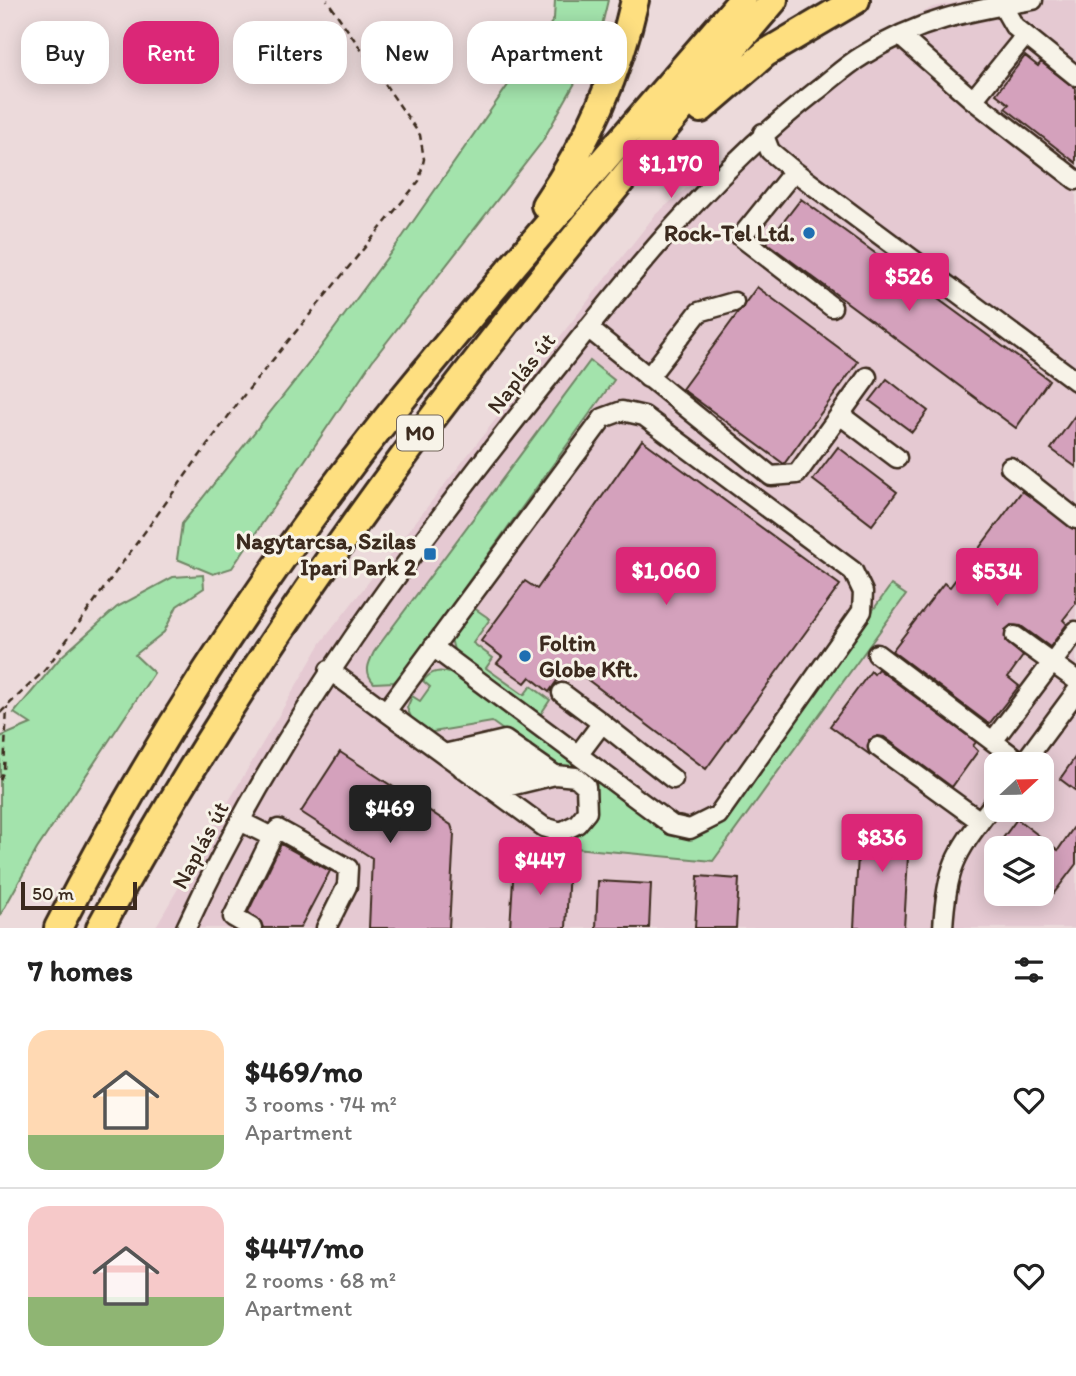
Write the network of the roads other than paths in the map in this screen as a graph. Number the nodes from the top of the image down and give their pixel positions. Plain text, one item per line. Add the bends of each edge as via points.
1 (635, 0) edge
2 (742, 0) edge
3 (774, 0) edge
4 (856, 0) edge
5 (1033, 0) edge
6 (1002, 5) junction
7 (900, 36) junction
8 (1025, 36) junction
9 (1076, 76) edge
10 (973, 100) junction
11 (763, 133) junction
12 (638, 163) junction
13 (794, 171) junction
14 (1076, 180) edge
15 (509, 271) junction
16 (734, 302) dead end
17 (832, 307) dead end
18 (588, 328) junction
19 (867, 377) dead end
20 (648, 378) junction
21 (1076, 381) edge
22 (839, 415) junction
23 (897, 458) dead end
24 (1010, 467) dead end
25 (1076, 519) edge
26 (1076, 631) edge
27 (1015, 636) dead end
28 (433, 648) junction
29 (877, 654) dead end
30 (1051, 663) junction
31 (329, 670) junction
32 (1076, 680) edge
33 (562, 693) dead end
34 (1071, 699) edge
35 (387, 710) junction
36 (602, 723) junction
37 (993, 741) junction
38 (878, 747) dead end
39 (1007, 752) edge
40 (1032, 752) edge
41 (524, 753) junction
42 (444, 754) junction
43 (578, 755) junction
44 (539, 764) junction
45 (463, 768) junction
46 (555, 775) junction
47 (478, 779) junction
48 (673, 779) dead end
49 (494, 790) junction
50 (984, 816) edge
51 (240, 821) junction
52 (980, 821) junction
53 (272, 837) junction
54 (58, 928) edge
55 (100, 928) edge
56 (186, 928) edge
57 (252, 928) edge
58 (326, 928) edge
59 (943, 928) edge

1 - 15 highway via 616,72 596,120 528,231
2 - 15 highway, M0
3 - 12 highway, M0
4 - 12 highway via 766,53
5 - 6 street, Naplás út
6 - 7 street, Naplás út via 948,15
6 - 8 street
7 - 10 street
7 - 11 street, Naplás út via 862,56
8 - 9 street
8 - 10 street
10 - 14 street
11 - 13 street via 770,151
11 - 18 street, Naplás út via 659,239
12 - 55 highway, M0 via 421,432 282,625 174,796
13 - 17 street via 741,237
13 - 21 street
15 - 54 highway, M0 via 402,400 287,553 141,777
16 - 20 street via 699,312
18 - 20 street
18 - 31 street, Naplás út via 471,475
19 - 22 street
20 - 22 street via 771,476 797,474
22 - 23 street
24 - 25 street
26 - 30 street
27 - 30 street
28 - 35 street
28 - 43 street
28 - 43 street via 603,418 622,411 644,416 853,571 863,592 862,611 718,816 690,829 672,825
29 - 37 street
30 - 32 street
30 - 37 street
31 - 35 street
31 - 51 street, Naplás út
33 - 36 street
34 - 40 street
35 - 42 street
36 - 43 street
36 - 48 street
37 - 39 street
38 - 52 street
41 - 42 street via 505,740
41 - 44 street
41 - 45 street
42 - 45 street
44 - 46 street
44 - 47 street
45 - 47 street
46 - 49 street
46 - 49 street via 576,777 586,786 588,799 587,812 561,832 544,828
47 - 49 street
50 - 52 street
51 - 53 street
51 - 56 street, Naplás út
52 - 59 street via 956,853 946,883
53 - 57 street via 233,917
53 - 58 street via 278,829 348,868 347,887

